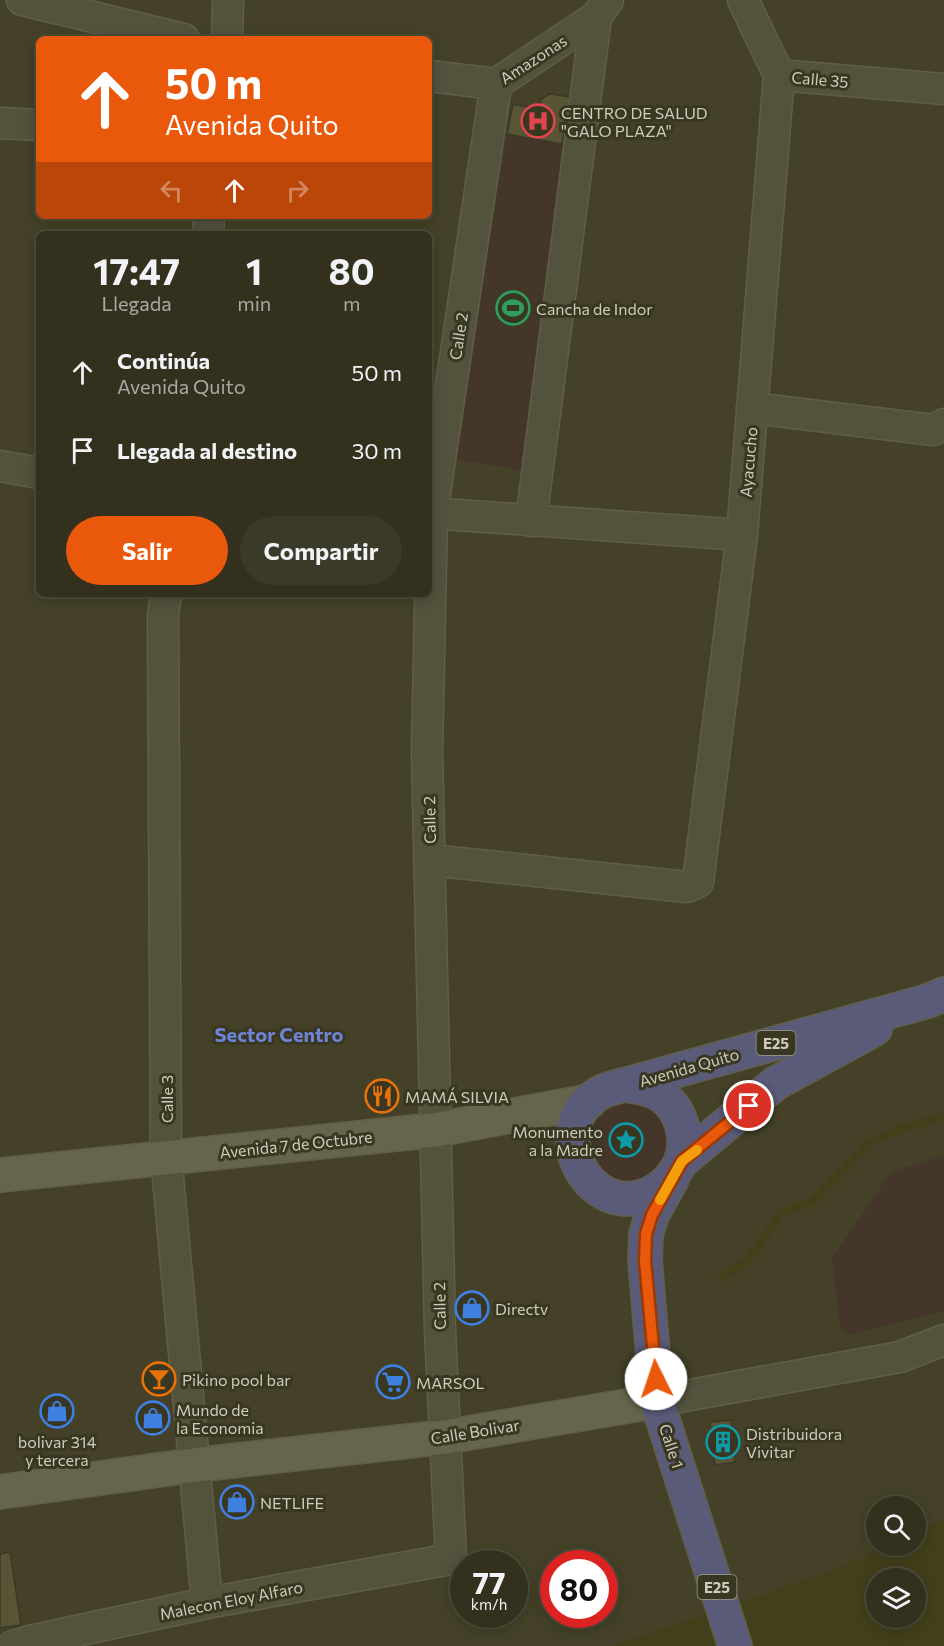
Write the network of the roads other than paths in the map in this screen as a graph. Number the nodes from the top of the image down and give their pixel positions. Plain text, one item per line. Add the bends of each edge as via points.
1 (22, 0) edge
2 (228, 0) edge
3 (743, 0) edge
4 (602, 9) edge
5 (172, 36) edge
6 (226, 36) edge
7 (779, 75) junction
8 (432, 76) edge
9 (496, 84) junction
10 (944, 89) edge
11 (0, 123) edge
12 (36, 125) edge
13 (752, 408) junction
14 (944, 424) edge
15 (0, 466) edge
16 (36, 472) edge
17 (432, 500) edge
18 (432, 513) edge
19 (531, 520) junction
20 (742, 535) junction
21 (166, 597) edge
22 (429, 597) edge
23 (430, 860) junction
24 (936, 998) edge
25 (624, 1085) junction
26 (590, 1101) junction
27 (435, 1130) junction
28 (166, 1156) junction
29 (677, 1169) junction
30 (0, 1174) edge
31 (608, 1194) junction
32 (649, 1290) junction
33 (944, 1340) edge
34 (657, 1401) junction
35 (445, 1437) junction
36 (195, 1465) junction
37 (0, 1492) edge
38 (451, 1550) edge
39 (450, 1559) edge
40 (207, 1603) junction
41 (13, 1646) edge
42 (735, 1646) edge

1 - 5 street
2 - 6 street
3 - 7 street, Calle 35
4 - 9 street, Amazonas
4 - 19 street
7 - 10 street, Calle 35
7 - 13 street, Ayacucho
8 - 9 street, Amazonas
9 - 17 street, Calle 2
11 - 12 street
13 - 14 street via 933,429
13 - 20 street, Ayacucho
15 - 16 street
18 - 19 street
19 - 20 street
20 - 23 street, Ayacucho via 698,882 687,887
21 - 28 street, Calle 3
22 - 23 street, Calle 2
23 - 27 street, Calle 2
24 - 25 highway, Avenida Quito / E25
24 - 29 highway, Avenida Quito / E25 via 776,1083
25 - 26 highway, E25 via 606,1090
25 - 29 highway, E25 via 652,1091 675,1109 685,1143
26 - 27 main road, Avenida 7 de Octubre
26 - 31 highway, E25 via 578,1116 574,1154 580,1171 592,1185
27 - 28 main road, Avenida 7 de Octubre
27 - 35 street, Calle 2
28 - 30 main road, Avenida 7 de Octubre
28 - 36 street, Calle 3
29 - 31 highway, E25 via 660,1189 643,1197
29 - 32 highway, Calle 1 / E25 via 646,1234
31 - 32 highway, Calle 1 / E25 via 626,1226
32 - 34 highway, Calle 1 / E25
33 - 34 street, Calle Bolivar via 900,1357
34 - 35 main road, Calle Bolivar
34 - 42 highway, Calle 1 / E25
35 - 36 main road, Calle Bolivar
35 - 38 street, Calle 2
36 - 37 main road, Calle Bolivar
36 - 40 street, Calle 3
39 - 40 street, Malecon Eloy Alfaro
40 - 41 street, Malecon Eloy Alfaro

